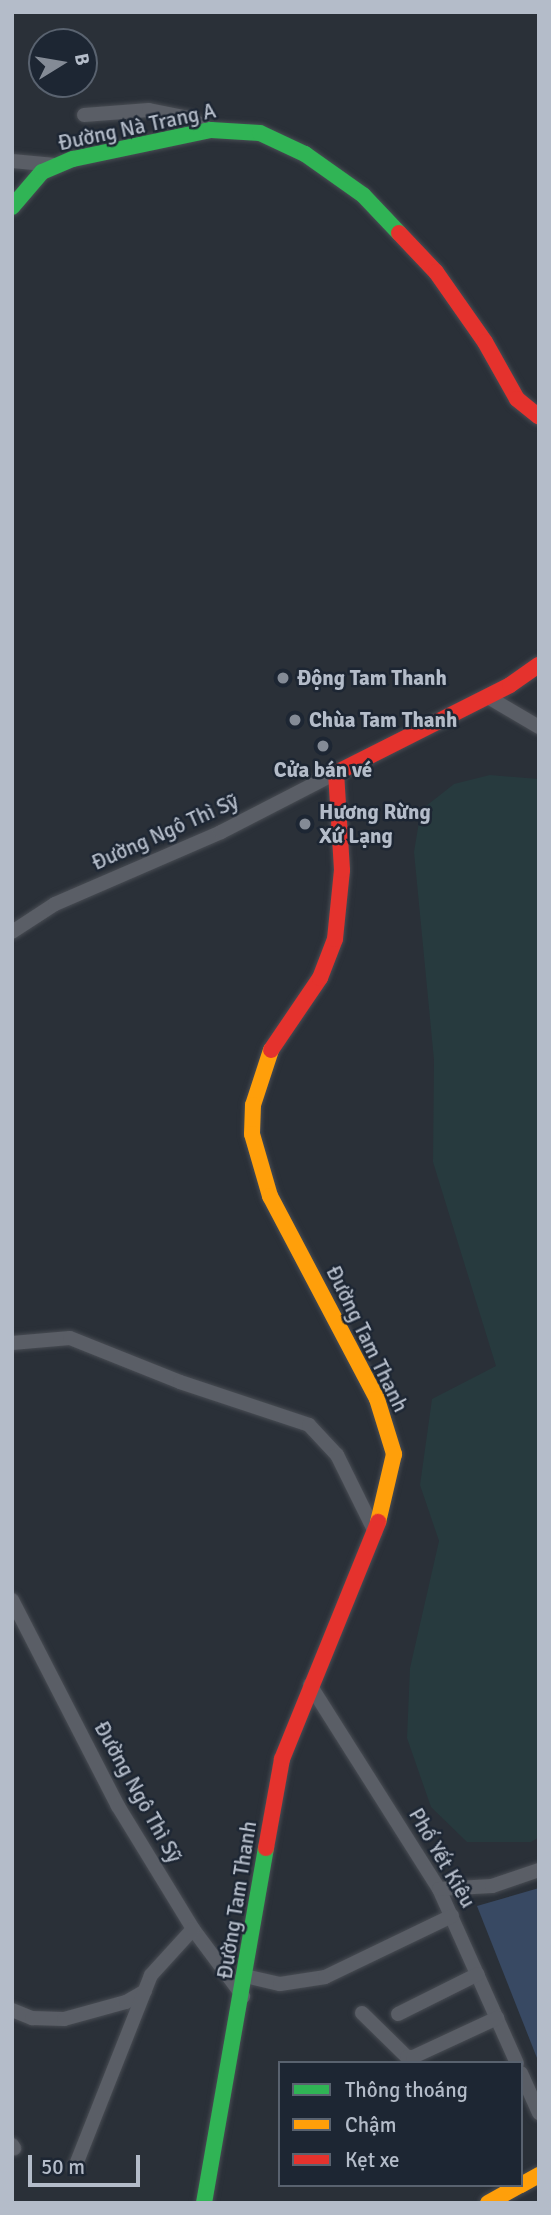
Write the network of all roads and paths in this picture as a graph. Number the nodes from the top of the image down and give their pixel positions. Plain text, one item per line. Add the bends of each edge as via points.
1 (84, 115) dead end
2 (211, 130) junction
3 (12, 161) edge
4 (55, 165) junction
5 (12, 207) edge
6 (539, 417) edge
7 (539, 665) edge
8 (488, 697) junction
9 (539, 727) edge
10 (336, 773) junction
11 (12, 932) edge
12 (12, 1343) edge
13 (375, 1532) junction
14 (12, 1600) edge
15 (310, 1685) junction
16 (539, 1870) edge
17 (439, 1889) junction
18 (452, 1916) junction
19 (193, 1928) junction
20 (478, 1974) junction
21 (245, 1976) junction
22 (145, 1991) junction
23 (243, 1996) junction
24 (12, 2010) edge
25 (362, 2013) dead end
26 (398, 2014) dead end
27 (497, 2018) junction
28 (516, 2061) edge
29 (523, 2077) edge
30 (539, 2113) edge
31 (75, 2166) dead end
32 (539, 2175) edge
33 (523, 2184) edge
34 (517, 2187) edge
35 (204, 2203) edge
36 (488, 2203) edge

1 - 2 street via 149,110 189,118
2 - 4 street, Đường Nà Trang A
2 - 6 street, Đường Nà Trang A via 235,128 286,144 363,195 436,272 485,342 517,399
3 - 4 street
4 - 5 street, Đường Nà Trang A
7 - 8 street
8 - 9 street
8 - 10 street
10 - 11 street, Đường Ngô Thì Sỹ via 220,832 55,904
10 - 13 street, Đường Tam Thanh via 342,870 335,939 320,978 267,1056 253,1105 252,1134 270,1196 386,1421 394,1454 389,1491
12 - 13 street via 70,1338 180,1382 309,1425 337,1455
13 - 15 street, Đường Tam Thanh
14 - 19 street, Đường Ngô Thì Sỹ via 118,1806
15 - 17 street, Phố Yết Kiêu
15 - 21 street, Đường Tam Thanh via 282,1759
16 - 17 street via 492,1886
17 - 18 street, Phố Yết Kiêu
18 - 20 street, Phố Yết Kiêu
18 - 21 street via 325,1978 280,1984
19 - 22 street via 157,1964
19 - 23 street, Đường Ngô Thì Sỹ
20 - 26 street
20 - 27 street, Phố Yết Kiêu
21 - 23 street, Đường Tam Thanh
22 - 24 street via 127,2002 64,2019 32,2018
22 - 31 street
23 - 35 street, Đường Tam Thanh
25 - 27 street via 407,2057
27 - 28 street, Phố Yết Kiêu
29 - 30 street
32 - 33 street
34 - 36 street

